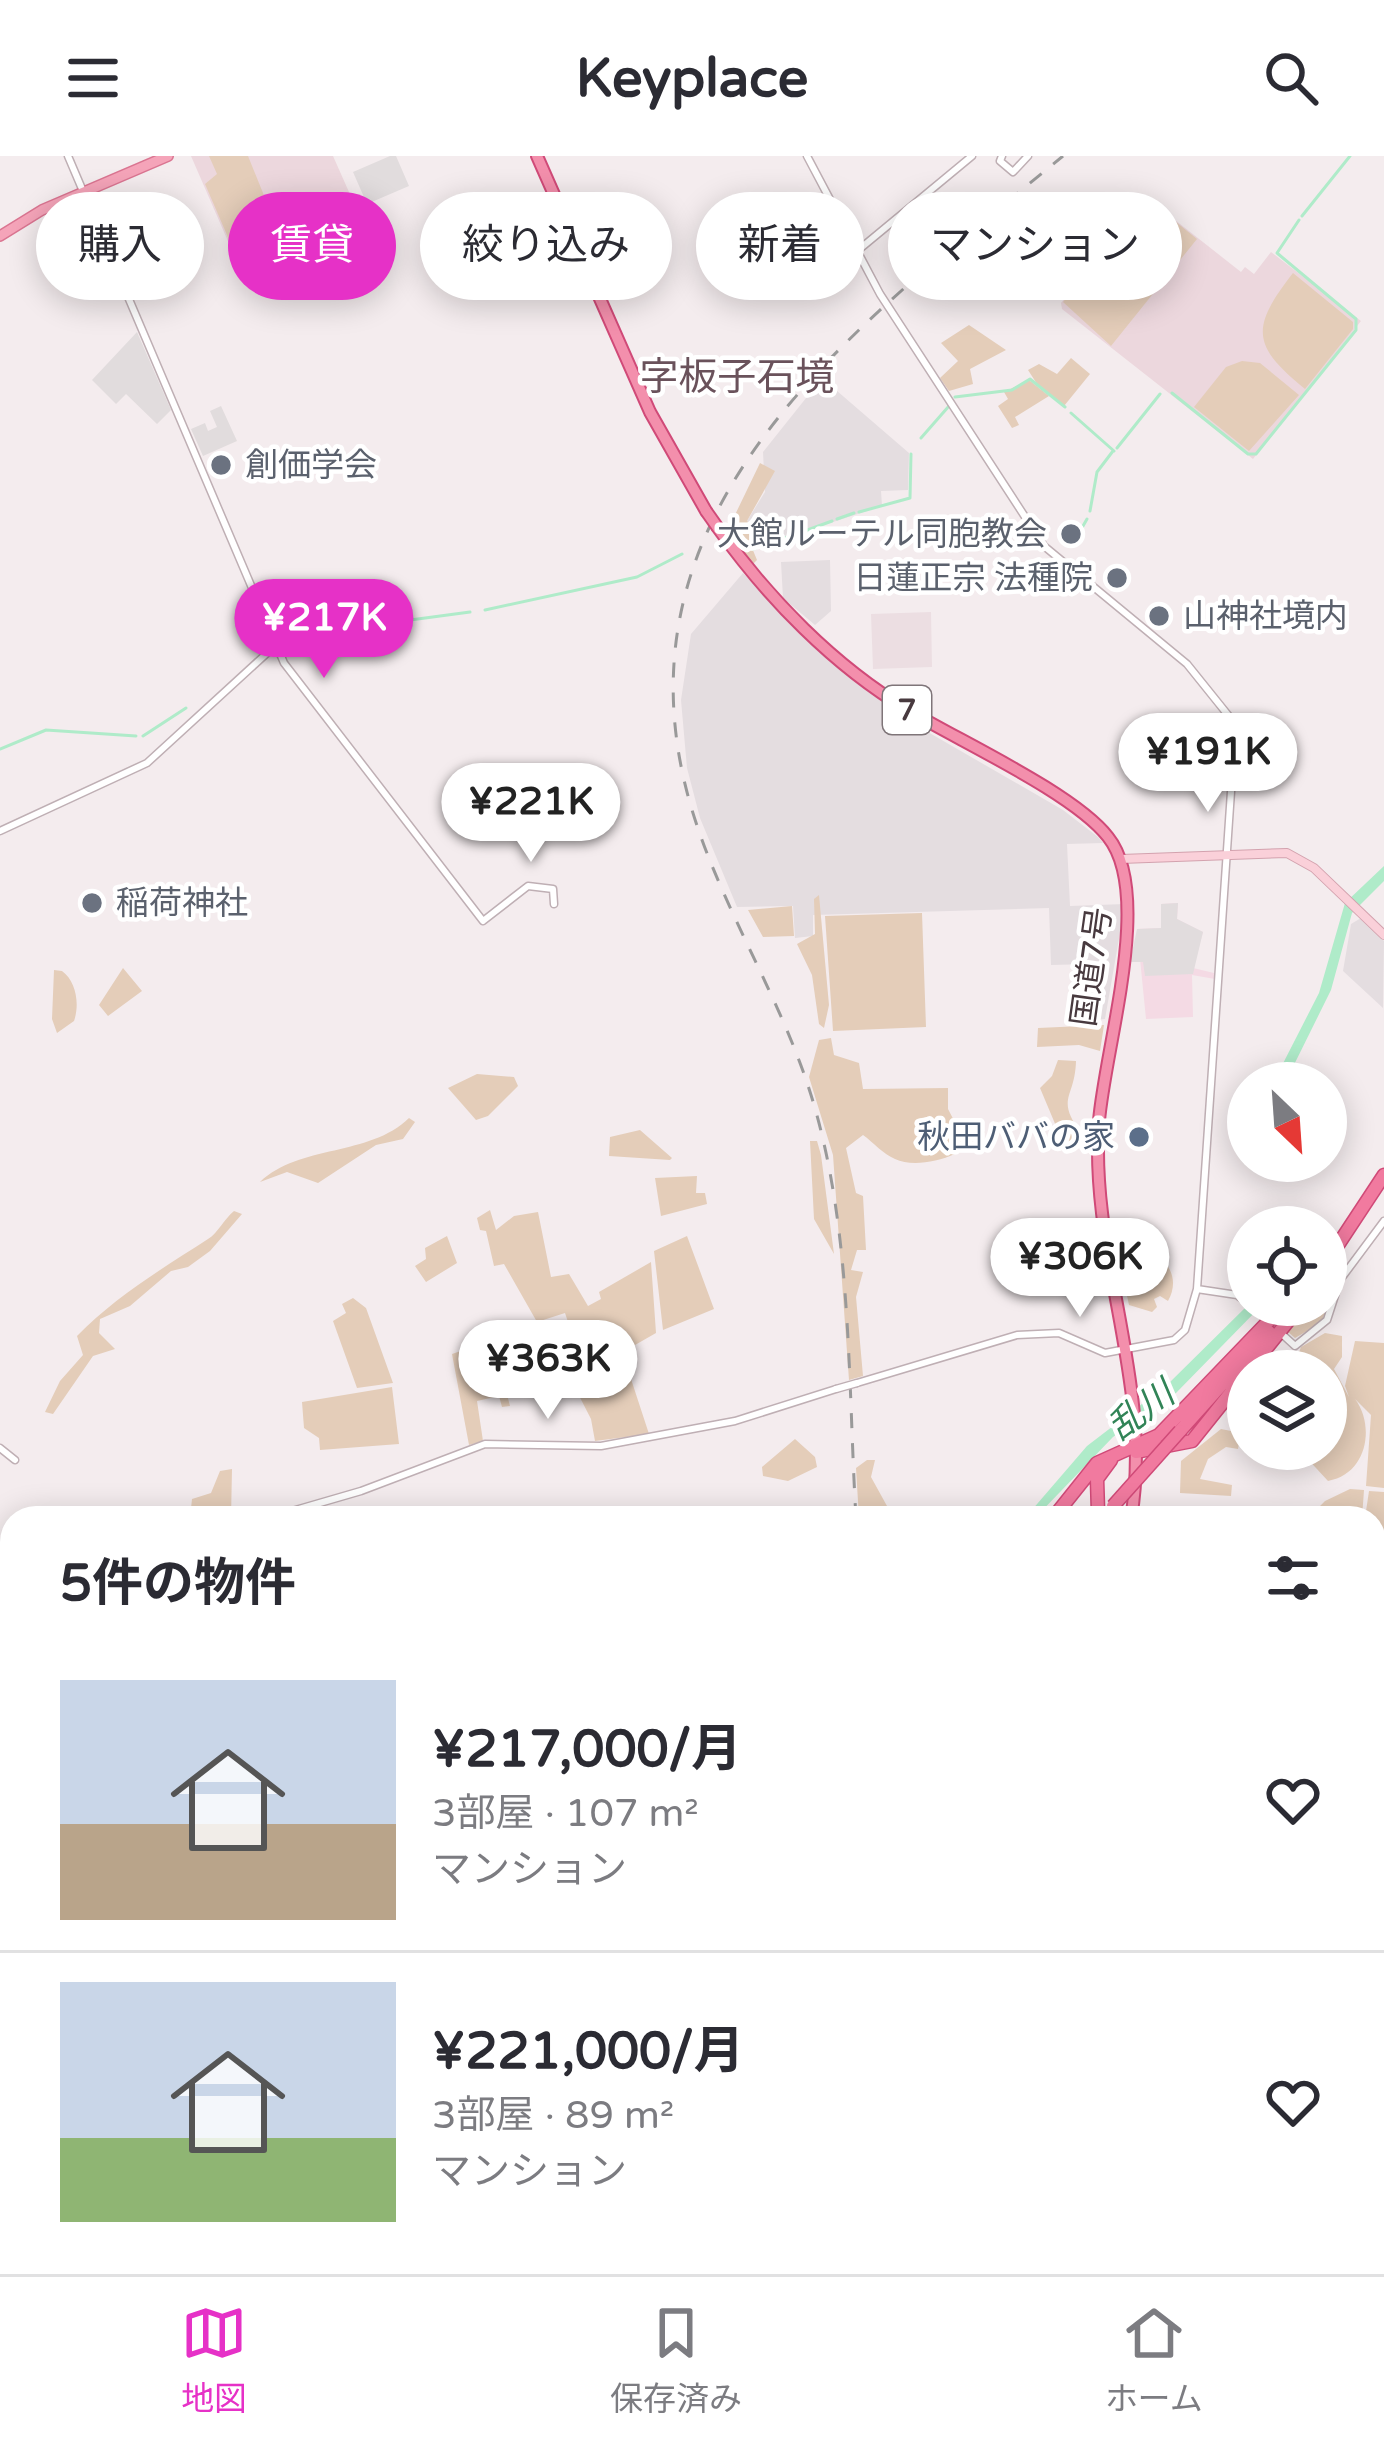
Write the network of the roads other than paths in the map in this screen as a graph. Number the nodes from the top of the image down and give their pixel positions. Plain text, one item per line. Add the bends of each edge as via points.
1 (68, 156) edge
2 (168, 156) edge
3 (537, 156) edge
4 (807, 156) edge
5 (972, 156) edge
6 (1002, 156) edge
7 (1028, 156) edge
8 (84, 191) junction
9 (825, 192) edge
10 (0, 236) edge
11 (864, 245) edge
12 (864, 265) edge
13 (277, 644) junction
14 (0, 831) edge
15 (1226, 853) junction
16 (1121, 859) junction
17 (554, 904) dead end
18 (1384, 935) edge
19 (1384, 1174) edge
20 (1384, 1190) edge
21 (1384, 1221) edge
22 (1347, 1233) edge
23 (1347, 1238) edge
24 (1197, 1289) junction
25 (1227, 1294) edge
26 (1271, 1326) edge
27 (1275, 1326) edge
28 (1278, 1326) edge
29 (1283, 1335) dead end
30 (1124, 1350) junction
31 (0, 1448) edge
32 (1137, 1448) junction
33 (15, 1460) dead end
34 (309, 1506) edge
35 (1062, 1506) edge
36 (1098, 1506) edge
37 (1113, 1506) edge
38 (1132, 1506) edge

1 - 8 street
2 - 8 main road
3 - 16 highway, 7, bridge via 650,412 706,512 766,589 896,703 1090,819
4 - 9 street
5 - 11 street
6 - 7 street via 1013,172
8 - 10 main road
8 - 13 street
12 - 15 street via 1044,546 1161,640 1232,720
13 - 14 street via 147,764
13 - 17 street via 483,921 528,886 553,889
15 - 16 main road
15 - 18 main road via 1295,856
15 - 24 street
16 - 30 highway, 国道7号 via 1130,902 1102,1090 1098,1179
19 - 22 highway
20 - 23 highway
21 - 29 street via 1340,1280 1323,1326 1295,1346
24 - 25 street
24 - 30 street via 1178,1338
26 - 32 highway
27 - 37 highway, bridge
28 - 32 highway via 1192,1441
30 - 32 highway, 国道7号
30 - 34 street, bridge via 1097,1352 1059,1334 1017,1335 735,1421 601,1446 485,1444
31 - 33 street
32 - 35 highway via 1113,1452 1090,1469
32 - 36 highway via 1100,1471
32 - 38 highway, 国道7号

